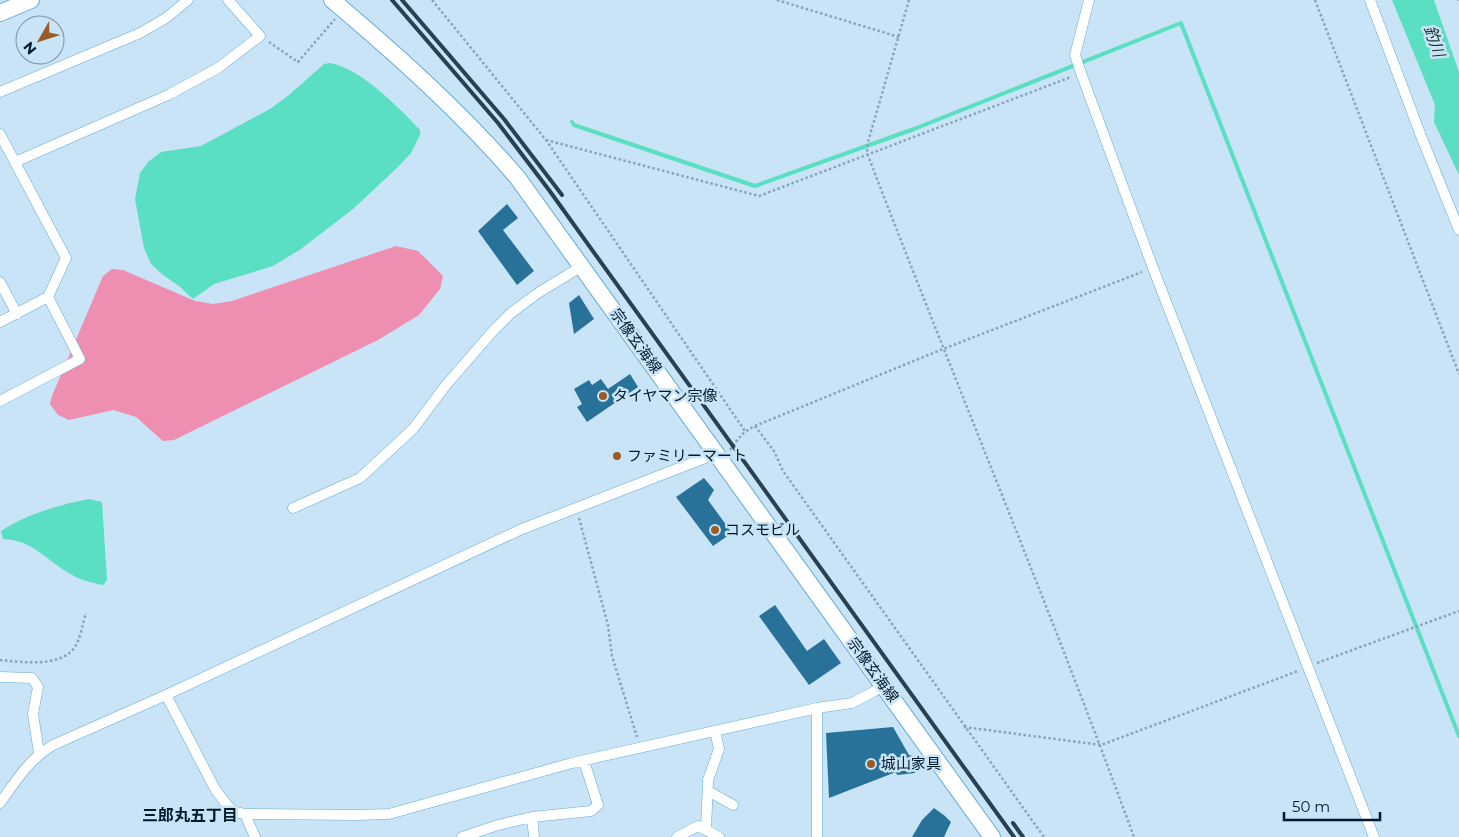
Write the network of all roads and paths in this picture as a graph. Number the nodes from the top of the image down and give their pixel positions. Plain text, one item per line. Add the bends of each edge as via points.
1 (31, 0) edge
2 (188, 0) edge
3 (228, 0) edge
4 (432, 0) edge
5 (777, 0) edge
6 (909, 0) edge
7 (1089, 0) edge
8 (1315, 0) edge
9 (1370, 0) edge
10 (337, 5) edge
11 (0, 13) edge
12 (260, 36) junction
13 (899, 37) junction
14 (1081, 73) junction
15 (0, 92) edge
16 (0, 134) edge
17 (546, 140) junction
18 (867, 154) junction
19 (15, 162) junction
20 (1459, 230) edge
21 (582, 266) junction
22 (1153, 268) junction
23 (0, 282) edge
24 (48, 297) junction
25 (16, 314) junction
26 (0, 322) edge
27 (943, 349) junction
28 (1459, 374) edge
29 (0, 401) edge
30 (755, 426) junction
31 (745, 431) junction
32 (719, 455) junction
33 (293, 508) dead end
34 (576, 508) junction
35 (1459, 611) edge
36 (86, 613) dead end
37 (0, 660) edge
38 (1308, 667) junction
39 (0, 677) edge
40 (884, 685) junction
41 (166, 695) junction
42 (817, 708) junction
43 (964, 727) junction
44 (715, 731) junction
45 (1101, 745) junction
46 (641, 748) junction
47 (39, 753) junction
48 (584, 761) junction
49 (708, 791) junction
50 (0, 803) edge
51 (733, 805) dead end
52 (245, 814) junction
53 (532, 817) junction
54 (706, 830) junction
55 (255, 837) edge
56 (462, 837) edge
57 (534, 837) edge
58 (677, 837) edge
59 (719, 837) edge
60 (817, 837) edge
61 (992, 837) edge
62 (1044, 837) edge
63 (1134, 837) edge
64 (1374, 837) edge

1 - 11 main road
2 - 15 street via 140,33
3 - 12 street
4 - 17 path
5 - 13 path
6 - 13 path
7 - 14 street via 1075,55
8 - 28 path
9 - 20 street
10 - 12 path via 298,62
10 - 21 main road, 宗像玄海線 via 485,139
12 - 19 street via 218,68 168,95
13 - 18 path
14 - 18 path
14 - 22 street
16 - 19 street
17 - 18 path via 760,196
17 - 31 path
18 - 27 path
19 - 24 street via 66,258
21 - 32 main road, 宗像玄海線
21 - 33 street via 511,313 446,385 413,429 360,478
22 - 27 path
22 - 38 street
23 - 25 street
24 - 25 street
24 - 29 street via 80,359
25 - 26 street
27 - 30 path
27 - 45 path
30 - 31 path
30 - 43 path via 774,451 783,471
31 - 32 path
32 - 34 street
32 - 40 main road, 宗像玄海線
34 - 41 street via 522,529
34 - 46 path via 608,625 612,656
35 - 38 path
36 - 37 path via 76,646 63,658 28,663
38 - 45 path
38 - 64 street
39 - 47 street via 32,678 38,687 32,714
40 - 42 street via 852,703
40 - 61 main road, 宗像玄海線
41 - 47 street
41 - 52 street via 215,789 235,812
42 - 44 street
42 - 60 street
43 - 45 path
43 - 62 path
44 - 46 street
44 - 49 street via 719,749 708,780
45 - 63 path
46 - 48 street
47 - 50 street
48 - 52 street via 389,814
48 - 53 street via 598,805 592,811
49 - 51 street
49 - 54 street
52 - 55 street
53 - 56 street
53 - 57 street
54 - 58 street via 698,826
54 - 59 street

